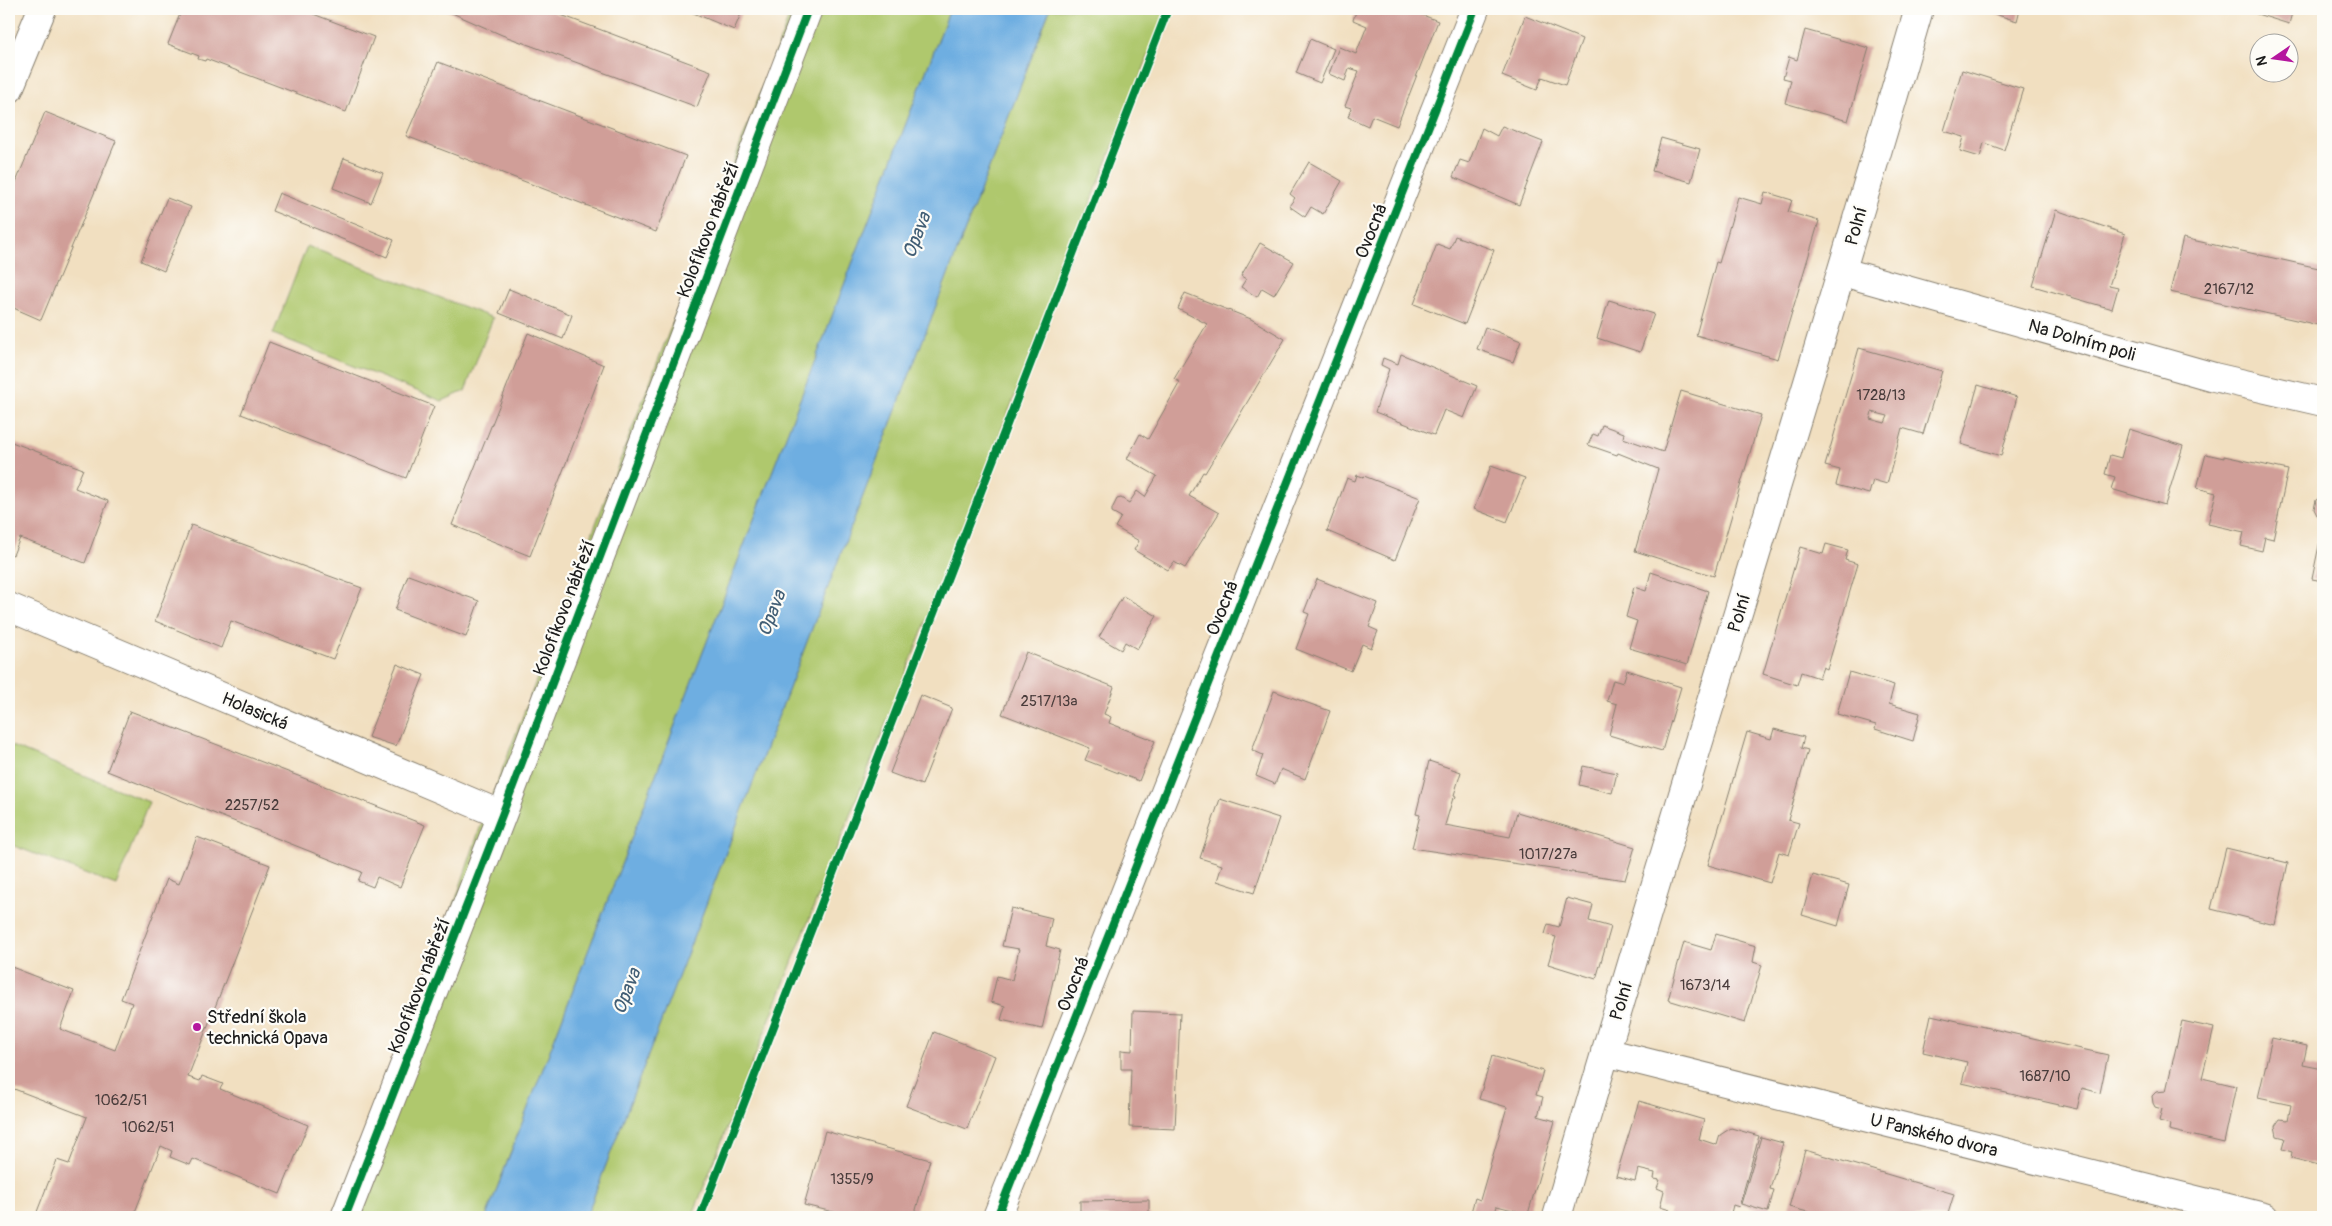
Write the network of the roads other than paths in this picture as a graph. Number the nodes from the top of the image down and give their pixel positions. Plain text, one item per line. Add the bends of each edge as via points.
1 (42, 9) edge
2 (808, 9) edge
3 (1475, 9) edge
4 (1919, 9) edge
5 (9, 89) edge
6 (1843, 272) junction
7 (2323, 402) edge
8 (9, 607) edge
9 (502, 816) junction
10 (1605, 1052) junction
11 (345, 1217) edge
12 (997, 1217) edge
13 (1557, 1217) edge
14 (2264, 1217) edge

1 - 5 street
2 - 9 street, Kolofíkovo nábřeží
3 - 12 street, Ovocná
4 - 6 street, Polní
6 - 7 street, Na Dolním poli via 2214,377
6 - 10 street, Polní
8 - 9 street, Holasická
9 - 11 street, Kolofíkovo nábřeží
10 - 13 street, Polní
10 - 14 street, U Panského dvora

